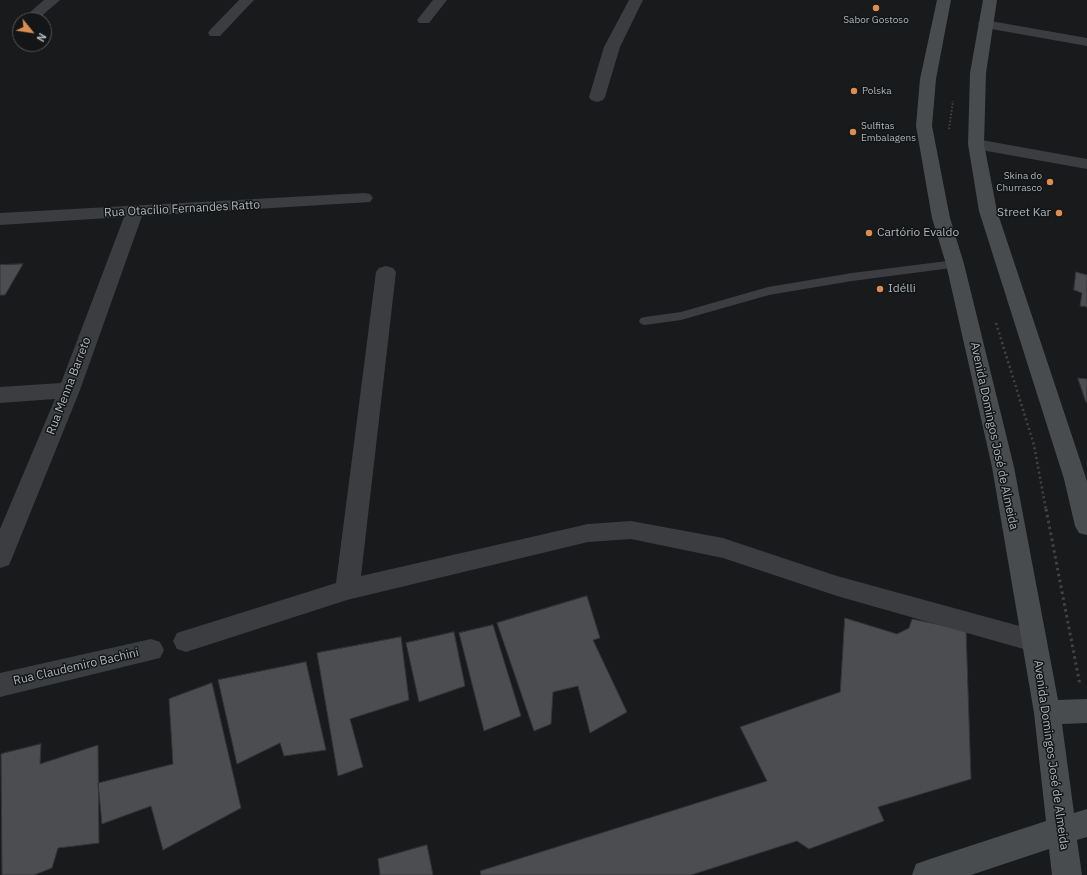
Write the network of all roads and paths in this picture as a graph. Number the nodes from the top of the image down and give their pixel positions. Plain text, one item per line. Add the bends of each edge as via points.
1 (53, 0) edge
2 (247, 0) edge
3 (440, 0) edge
4 (636, 0) edge
5 (944, 0) edge
6 (990, 0) edge
7 (38, 12) edge
8 (424, 20) dead end
9 (985, 24) junction
10 (215, 33) dead end
11 (1087, 42) edge
12 (597, 97) dead end
13 (976, 144) junction
14 (1087, 164) edge
15 (364, 198) dead end
16 (135, 211) junction
17 (0, 219) edge
18 (955, 264) junction
19 (386, 272) dead end
20 (645, 321) dead end
21 (69, 390) junction
22 (0, 395) edge
23 (1087, 526) edge
24 (0, 558) edge
25 (347, 590) junction
26 (186, 641) dead end
27 (1034, 641) junction
28 (151, 650) dead end
29 (0, 685) edge
30 (1087, 710) edge
31 (1047, 713) junction
32 (1074, 827) edge
33 (927, 875) edge
34 (1067, 875) edge

1 - 7 street
2 - 10 street
3 - 8 street
4 - 12 street via 612,47
5 - 18 main road, Avenida Domingos José de Almeida via 928,79 924,126 941,218
6 - 9 main road
9 - 11 street
9 - 13 main road via 978,73
13 - 14 street
13 - 23 main road via 988,211 1075,479
15 - 16 street, Rua Otacílio Fernandes Ratto
16 - 17 street, Rua Otacílio Fernandes Ratto
16 - 21 street, Rua Menna Barreto
18 - 20 lane via 768,291 681,316
18 - 27 main road, Avenida Domingos José de Almeida via 1003,467
19 - 25 street
21 - 22 street
21 - 24 street, Rua Menna Barreto
25 - 26 street
25 - 27 street via 588,533 631,530 723,548 837,586
27 - 31 main road, Avenida Domingos José de Almeida
28 - 29 street, Rua Claudemiro Bachini
30 - 31 main road
31 - 32 main road, Avenida Domingos José de Almeida
32 - 33 main road
32 - 34 main road, Avenida Domingos José de Almeida

